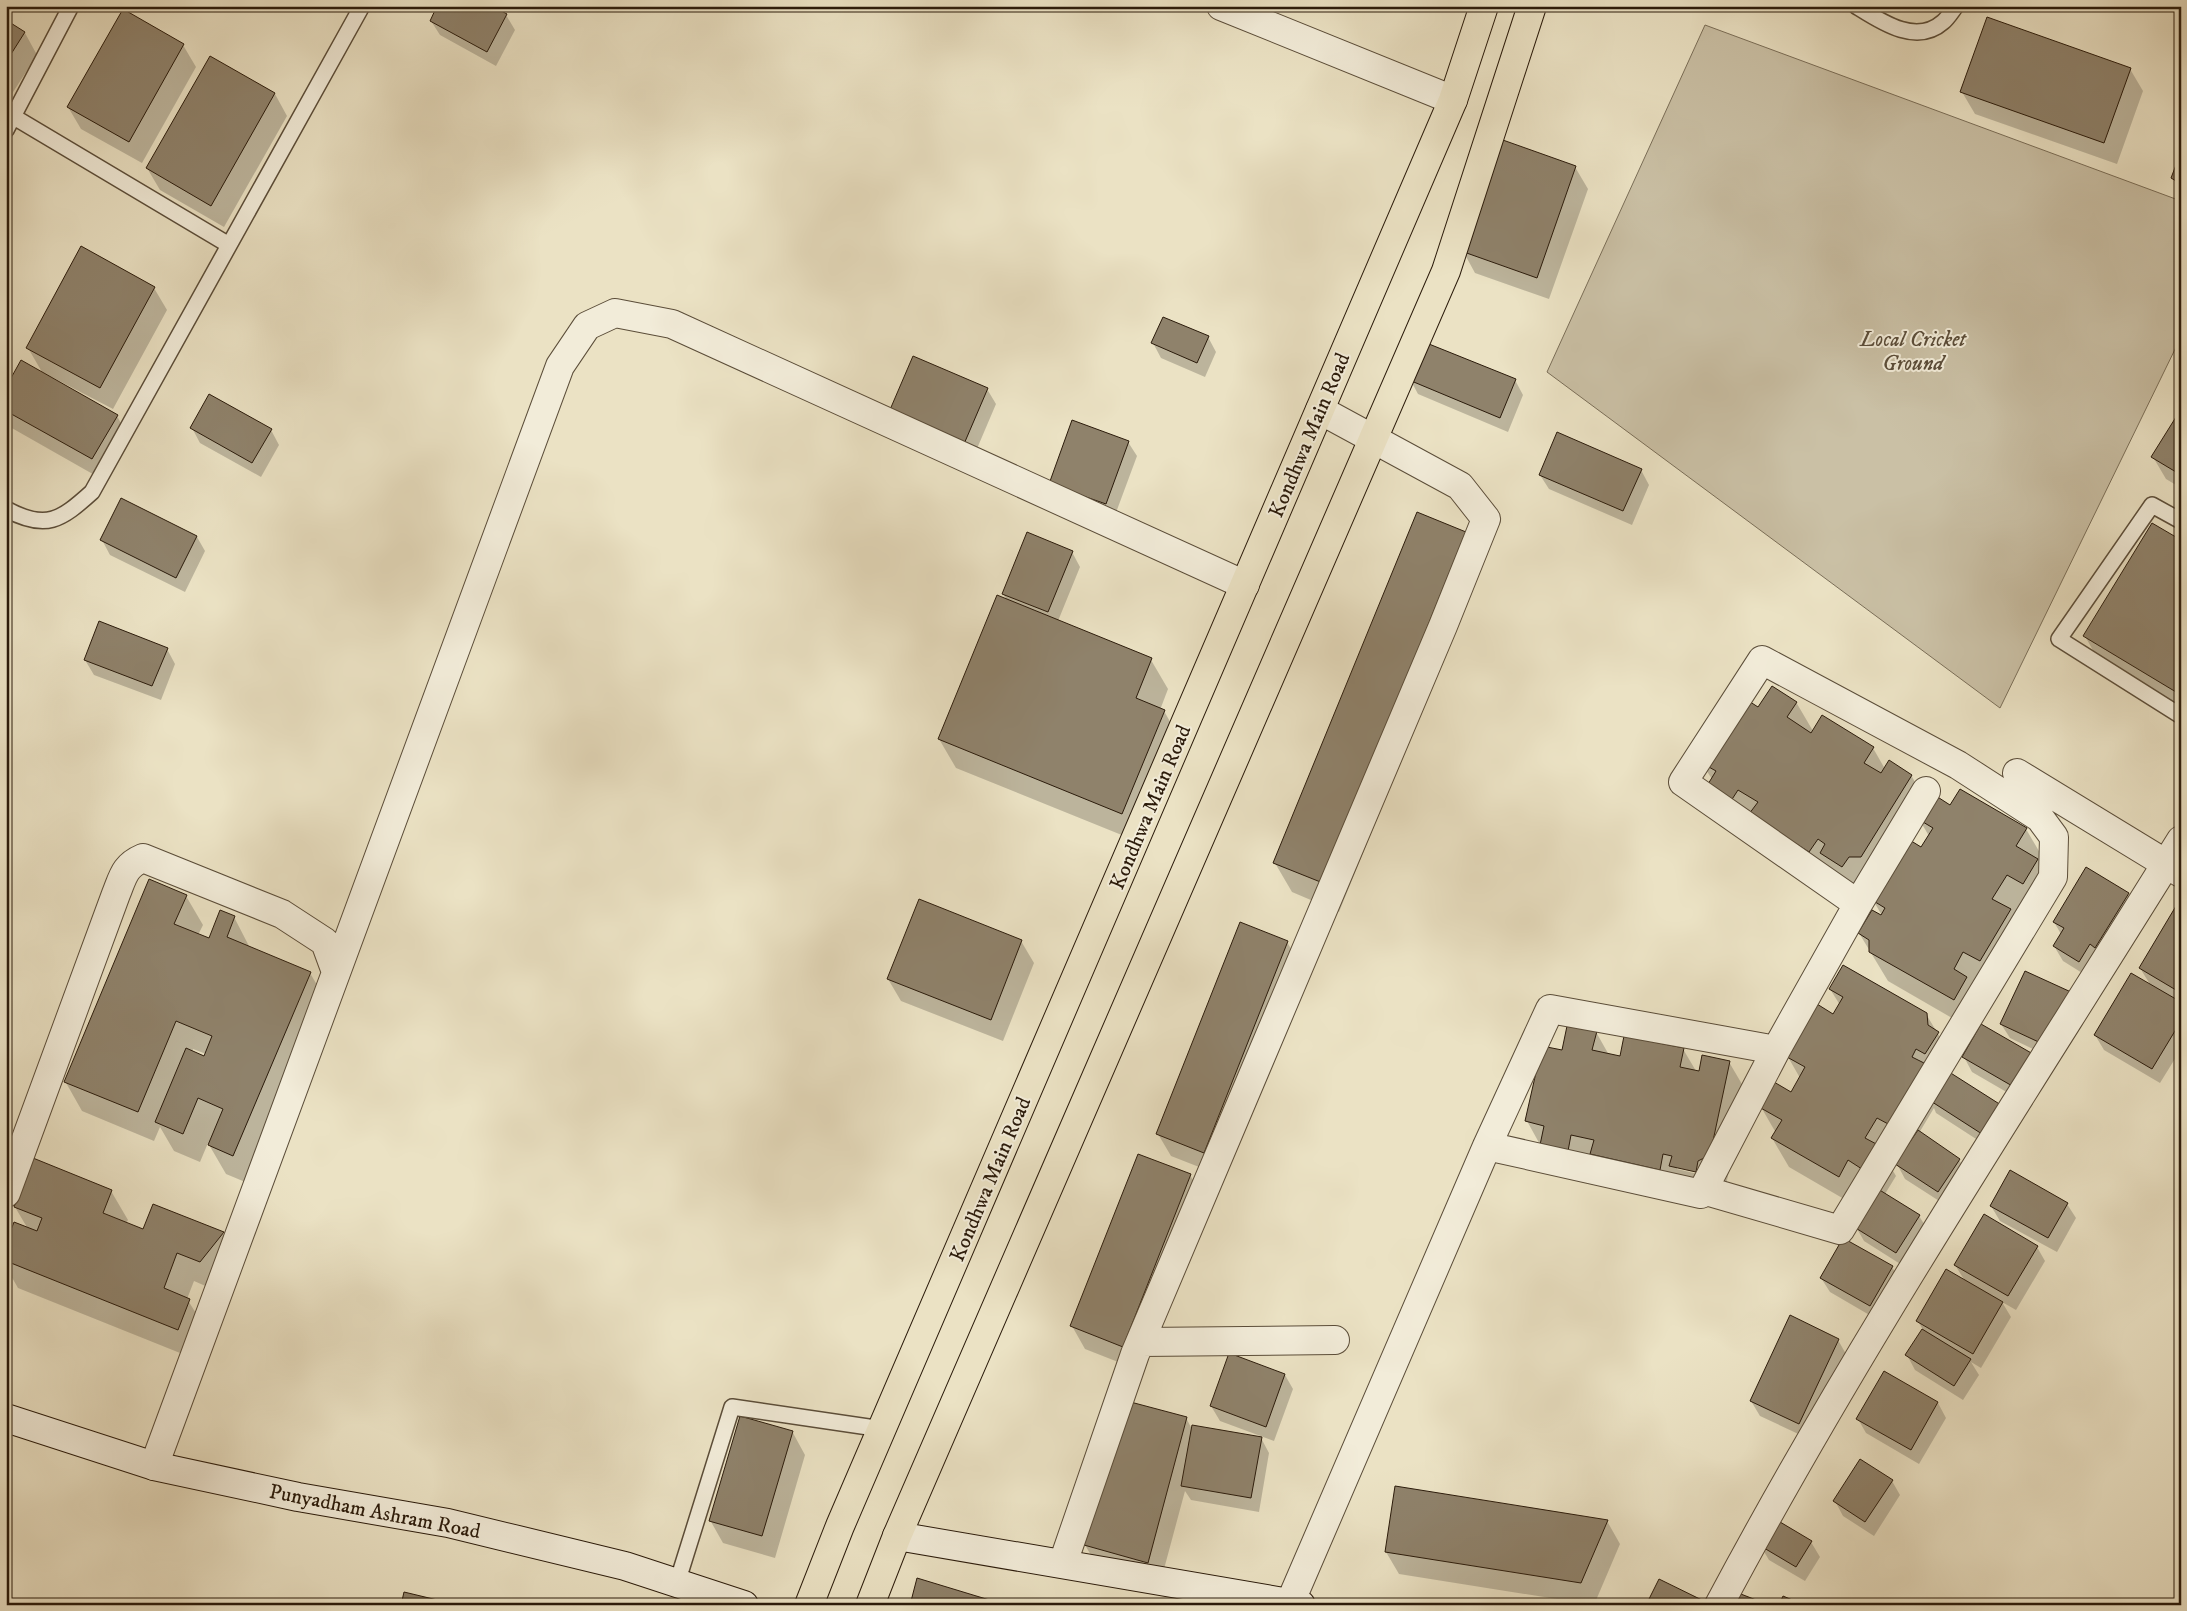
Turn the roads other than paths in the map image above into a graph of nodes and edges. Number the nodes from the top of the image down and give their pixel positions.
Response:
1 (71, 6) edge
2 (362, 6) edge
3 (1220, 6) edge
4 (1484, 6) edge
5 (1532, 6) edge
6 (1856, 6) edge
7 (1956, 6) edge
8 (1452, 100) junction
9 (14, 117) junction
10 (6, 130) edge
11 (229, 245) junction
12 (1320, 410) junction
13 (1374, 438) junction
14 (6, 509) edge
15 (2181, 521) edge
16 (1245, 585) junction
17 (2181, 716) edge
18 (2017, 773) dead end
19 (1926, 791) dead end
20 (2181, 840) edge
21 (2173, 869) edge
22 (1858, 904) junction
23 (336, 972) junction
24 (1776, 1050) junction
25 (1487, 1146) junction
26 (1703, 1190) junction
27 (6, 1193) edge
28 (1335, 1340) dead end
29 (1141, 1342) junction
30 (6, 1418) edge
31 (882, 1429) junction
32 (154, 1466) junction
33 (897, 1536) junction
34 (1064, 1563) junction
35 (677, 1582) junction
36 (1296, 1604) edge
37 (744, 1605) edge
38 (809, 1605) edge
39 (870, 1605) edge
40 (1719, 1605) edge

1 - 9 lane
2 - 11 lane
3 - 8 street
4 - 8 main road, Kondhwa Main Road
5 - 13 main road
6 - 7 lane
8 - 12 main road, Kondhwa Main Road
9 - 10 lane
9 - 11 lane
11 - 14 lane
12 - 13 street
12 - 16 main road, Kondhwa Main Road
13 - 29 street
13 - 33 main road
15 - 17 lane
16 - 23 street
16 - 31 main road, Kondhwa Main Road
18 - 21 street
19 - 22 street
20 - 21 street
21 - 40 street
22 - 24 street
22 - 26 street
23 - 27 street
23 - 32 street
24 - 25 street
24 - 26 street
25 - 26 street
25 - 36 street
28 - 29 street
29 - 34 street
30 - 32 street, Punyadham Ashram Road
31 - 35 lane
31 - 38 main road, Kondhwa Main Road
32 - 35 street, Punyadham Ashram Road
33 - 34 street
33 - 39 main road
34 - 36 street
35 - 37 street, Punyadham Ashram Road

